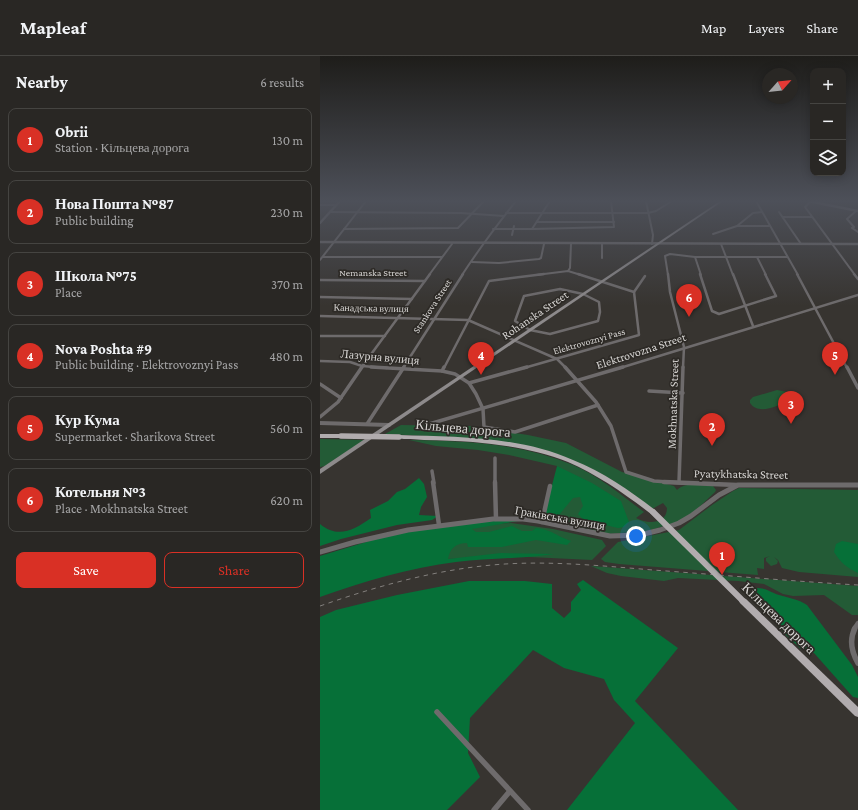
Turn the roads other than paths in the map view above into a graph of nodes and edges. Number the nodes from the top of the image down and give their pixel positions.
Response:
1 (338, 236) edge
2 (488, 236) edge
3 (653, 236) edge
4 (670, 236) edge
5 (775, 236) edge
6 (796, 236) edge
7 (827, 236) edge
8 (320, 242) edge
9 (333, 243) junction
10 (452, 244) junction
11 (482, 244) junction
12 (544, 244) junction
13 (571, 244) junction
14 (602, 244) junction
15 (652, 244) junction
16 (658, 244) junction
17 (721, 244) junction
18 (780, 244) junction
19 (801, 244) junction
20 (833, 244) junction
21 (858, 244) edge
22 (323, 257) junction
23 (442, 257) junction
24 (695, 257) junction
25 (726, 257) junction
26 (757, 257) junction
27 (788, 257) junction
28 (602, 258) dead end
29 (320, 260) edge
30 (472, 262) junction
31 (568, 271) junction
32 (645, 276) dead end
33 (858, 279) edge
34 (320, 280) edge
35 (425, 281) junction
36 (603, 281) junction
37 (634, 292) junction
38 (583, 294) junction
39 (858, 294) edge
40 (320, 298) edge
41 (412, 299) junction
42 (746, 306) junction
43 (816, 308) junction
44 (320, 316) edge
45 (399, 316) junction
46 (434, 318) junction
47 (468, 320) junction
48 (753, 326) junction
49 (530, 330) junction
50 (320, 336) edge
51 (385, 336) junction
52 (515, 340) junction
53 (684, 347) junction
54 (557, 359) junction
55 (320, 361) edge
56 (362, 366) junction
57 (402, 369) junction
58 (442, 371) junction
59 (460, 378) junction
60 (578, 380) junction
61 (469, 383) junction
62 (320, 384) edge
63 (858, 388) edge
64 (649, 391) dead end
65 (683, 393) junction
66 (341, 398) junction
67 (598, 406) junction
68 (483, 409) junction
69 (320, 417) edge
70 (320, 423) edge
71 (367, 424) junction
72 (429, 424) dead end
73 (389, 425) junction
74 (320, 436) edge
75 (495, 458) dead end
76 (432, 471) dead end
77 (320, 472) edge
78 (679, 482) junction
79 (738, 485) junction
80 (858, 485) edge
81 (550, 486) dead end
82 (496, 519) junction
83 (542, 522) junction
84 (439, 525) junction
85 (320, 552) edge
86 (858, 623) edge
87 (858, 663) edge
88 (437, 712) dead end
89 (858, 714) edge
90 (510, 791) junction
91 (494, 810) edge
92 (528, 810) edge

1 - 9 street
2 - 11 street, Stankova Street
3 - 15 street
4 - 16 main road, Rohanska Street
5 - 18 street
6 - 19 street
7 - 20 street
8 - 9 street
9 - 10 street
9 - 22 street
10 - 11 street
10 - 23 street
11 - 12 street
11 - 30 street, Stankova Street
12 - 13 street
12 - 30 street
13 - 14 street
13 - 31 street
14 - 15 street
14 - 28 street
15 - 16 street
16 - 17 street
16 - 36 main road, Rohanska Street
17 - 18 street
17 - 25 street
18 - 19 street
18 - 27 street
19 - 20 street
20 - 21 street
20 - 33 street
22 - 23 street
22 - 29 street
23 - 35 street
24 - 25 street
24 - 42 street
24 - 53 street, Mokhnatska Street
25 - 26 street
25 - 42 street
26 - 27 street
26 - 42 street
27 - 43 street
30 - 46 street, Stankova Street
31 - 36 street
31 - 47 street
32 - 37 street
34 - 35 street, Nemanska Street
35 - 41 street
36 - 37 street
36 - 38 main road, Rohanska Street
37 - 54 street, Elektrovoznyi Pass
38 - 49 main road, Rohanska Street
38 - 49 street
38 - 49 street
39 - 43 street, Elektrovozna Street
40 - 41 street
41 - 45 street
42 - 48 street
43 - 48 street, Elektrovozna Street
43 - 63 street
44 - 45 street, Канадська вулиця
45 - 46 street, Канадська вулиця
45 - 51 street
46 - 47 street, Канадська вулиця
46 - 57 street, Stankova Street
47 - 52 street, Канадська вулиця
47 - 58 street
48 - 53 street, Elektrovozna Street
49 - 52 main road, Rohanska Street
50 - 51 street
51 - 56 street
52 - 54 street, Канадська вулиця
52 - 59 main road, Rohanska Street
53 - 60 street, Elektrovozna Street
53 - 65 street, Mokhnatska Street
54 - 60 street
54 - 61 street, Elektrovoznyi Pass
55 - 56 street, Лазурна вулиця
56 - 57 street, Лазурна вулиця
56 - 66 street
57 - 58 street, Лазурна вулиця
57 - 71 street, Stankova Street
58 - 59 street, Лазурна вулиця
59 - 61 street, Лазурна вулиця
59 - 73 main road, Rohanska Street
60 - 67 street
60 - 68 street, Elektrovozna Street
61 - 68 street
62 - 66 street
64 - 65 street
65 - 78 street, Mokhnatska Street
66 - 69 street
67 - 68 street
67 - 78 street, Pyatykhatska Street
68 - 72 street, Elektrovozna Street
70 - 71 street
71 - 73 street
73 - 77 main road, Rohanska Street
74 - 89 highway, Кільцева дорога, bridge
75 - 82 street
76 - 84 street
78 - 79 street, Pyatykhatska Street
79 - 80 street, Pyatykhatska Street
79 - 83 street, Граківська вулиця
81 - 83 street
82 - 83 street, Граківська вулиця
82 - 84 street, Граківська вулиця
84 - 85 street, Граківська вулиця
86 - 87 street
88 - 90 street
90 - 91 street
90 - 92 street

